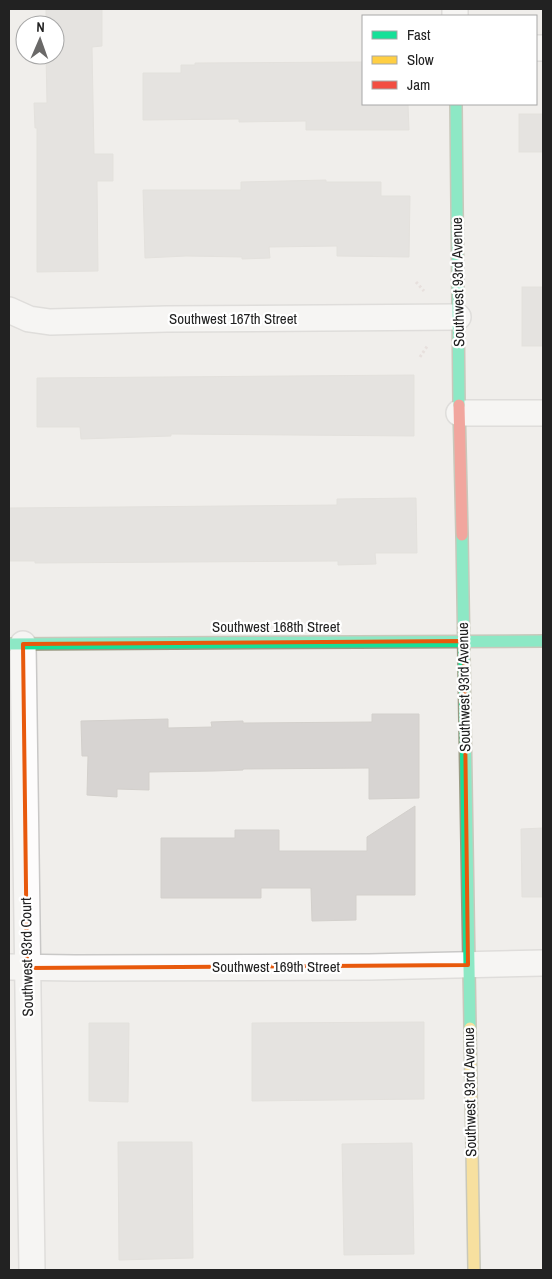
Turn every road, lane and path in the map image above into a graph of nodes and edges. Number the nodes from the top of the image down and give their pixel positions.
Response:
1 (456, 105) edge
2 (416, 282) dead end
3 (426, 293) dead end
4 (9, 311) edge
5 (458, 317) junction
6 (428, 344) dead end
7 (420, 357) dead end
8 (459, 413) junction
9 (543, 413) edge
10 (464, 641) junction
11 (543, 641) edge
12 (16, 644) edge
13 (543, 962) edge
14 (468, 965) junction
15 (18, 968) edge
16 (32, 1270) edge
17 (474, 1270) edge

1 - 5 street, Southwest 93rd Avenue
2 - 3 path
4 - 5 street, Southwest 167th Street
5 - 8 street, Southwest 93rd Avenue
6 - 7 path
8 - 9 street
8 - 10 street, Southwest 93rd Avenue
10 - 11 street, Southwest 168th Street
10 - 12 street, Southwest 168th Street
10 - 14 street, Southwest 93rd Avenue
12 - 15 street, Southwest 93rd Court
13 - 14 street, Southwest 169th Street
14 - 15 street, Southwest 169th Street
14 - 17 street, Southwest 93rd Avenue
15 - 16 street, Southwest 93rd Court

